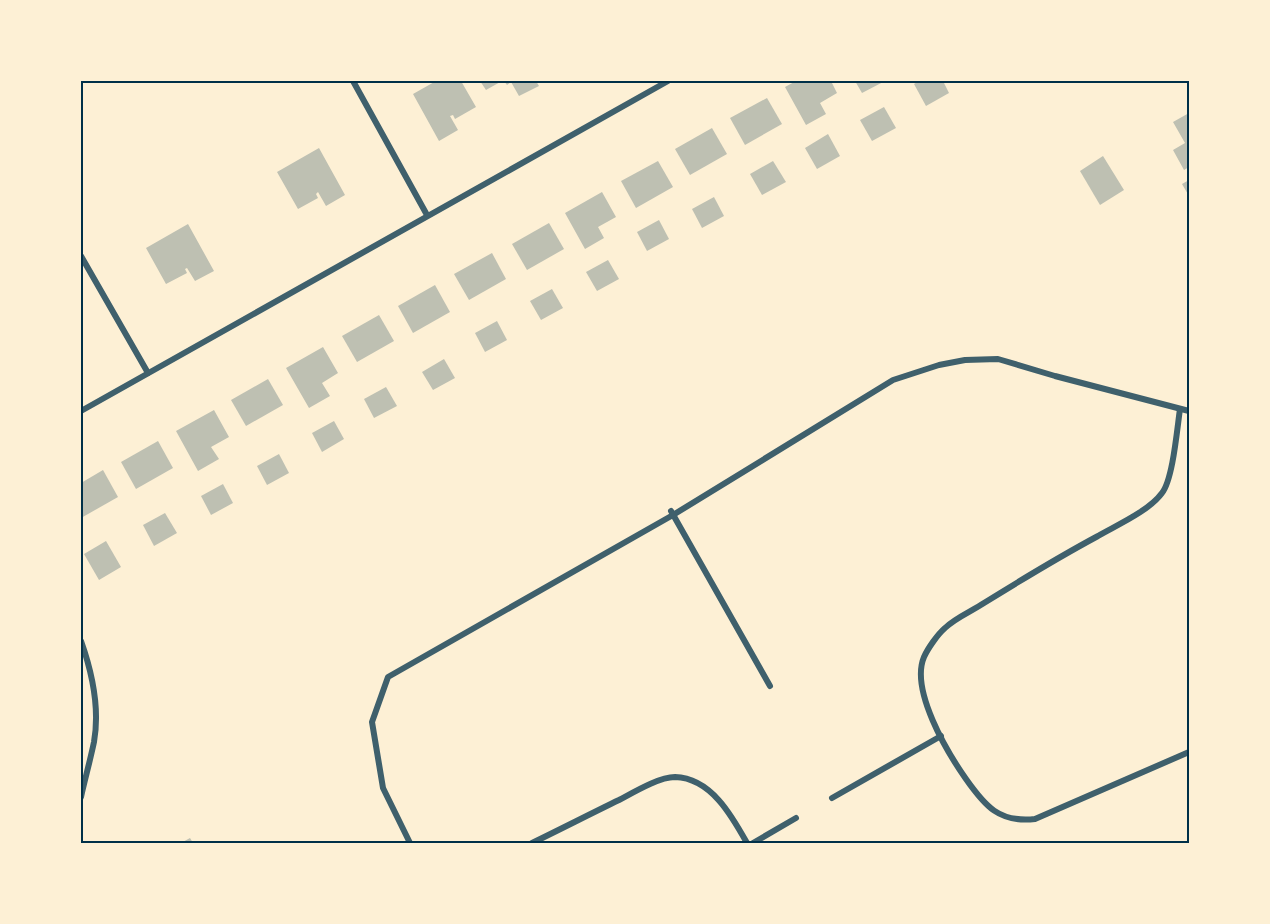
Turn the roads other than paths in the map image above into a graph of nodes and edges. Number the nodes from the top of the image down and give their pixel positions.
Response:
1 (353, 81) edge
2 (668, 81) edge
3 (426, 215) junction
4 (81, 256) edge
5 (148, 373) junction
6 (1180, 409) junction
7 (81, 411) edge
8 (1189, 411) edge
9 (672, 512) junction
10 (81, 641) edge
11 (770, 686) dead end
12 (941, 736) junction
13 (1189, 752) edge
14 (81, 797) edge
15 (832, 798) dead end
16 (796, 818) dead end
17 (410, 843) edge
18 (532, 843) edge
19 (747, 843) edge
20 (753, 843) edge

1 - 3 street
2 - 3 street
3 - 5 street
4 - 5 street
5 - 7 street
6 - 8 street
6 - 9 street
6 - 12 street
9 - 11 street
9 - 17 street
10 - 14 street
12 - 13 street
12 - 15 street
16 - 20 street
18 - 19 street

